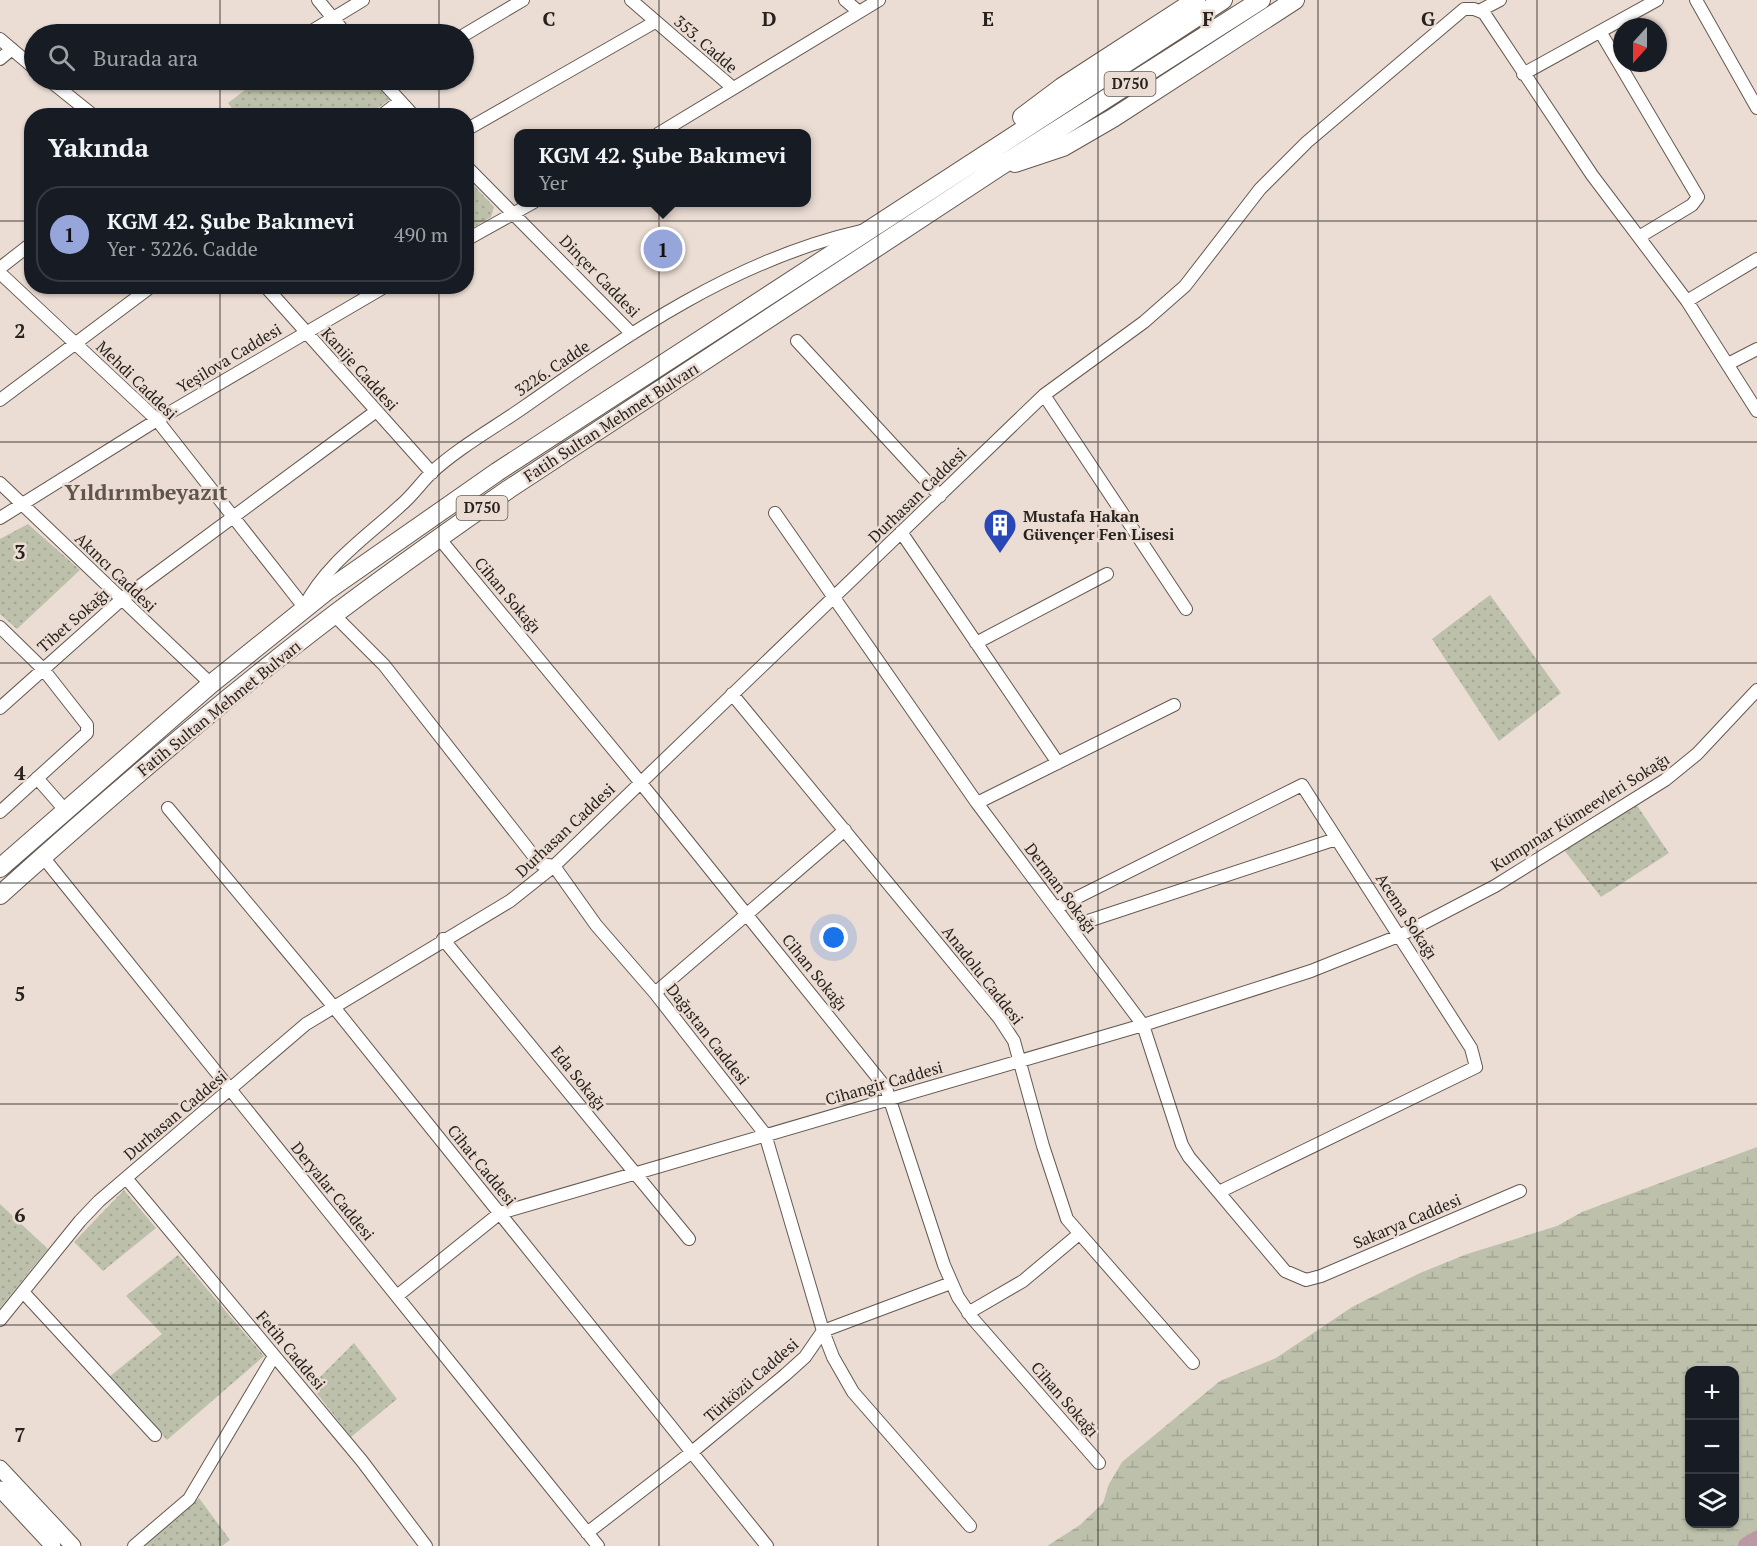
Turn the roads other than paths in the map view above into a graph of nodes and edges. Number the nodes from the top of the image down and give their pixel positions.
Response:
1 (318, 0) edge
2 (363, 0) edge
3 (523, 0) edge
4 (632, 0) edge
5 (845, 0) edge
6 (879, 0) edge
7 (1196, 0) edge
8 (1223, 0) edge
9 (1261, 0) edge
10 (1295, 0) edge
11 (1500, 0) edge
12 (1657, 0) edge
13 (1696, 0) edge
14 (1481, 10) junction
15 (859, 12) junction
16 (333, 17) junction
17 (655, 22) junction
18 (322, 24) edge
19 (338, 24) edge
20 (474, 29) edge
21 (1600, 33) junction
22 (0, 39) edge
23 (12, 49) junction
24 (0, 59) edge
25 (24, 59) edge
26 (1523, 74) junction
27 (733, 88) junction
28 (62, 90) edge
29 (391, 90) edge
30 (400, 102) junction
31 (84, 108) edge
32 (392, 108) edge
33 (406, 108) edge
34 (1757, 108) edge
35 (474, 125) edge
36 (666, 129) edge
37 (989, 150) junction
38 (999, 167) junction
39 (474, 174) edge
40 (524, 207) edge
41 (514, 212) junction
42 (868, 230) junction
43 (474, 235) edge
44 (1639, 237) junction
45 (24, 249) edge
46 (1757, 259) edge
47 (0, 268) edge
48 (0, 273) edge
49 (142, 294) edge
50 (272, 294) edge
51 (372, 294) edge
52 (1687, 301) junction
53 (305, 333) junction
54 (632, 334) junction
55 (797, 341) dead end
56 (76, 344) junction
57 (1757, 350) edge
58 (1728, 364) junction
59 (1044, 395) junction
60 (0, 400) edge
61 (1757, 411) edge
62 (375, 412) junction
63 (157, 420) junction
64 (432, 473) junction
65 (0, 483) edge
66 (940, 496) junction
67 (20, 503) junction
68 (775, 513) dead end
69 (233, 514) junction
70 (0, 518) edge
71 (901, 532) junction
72 (439, 538) junction
73 (1107, 574) dead end
74 (835, 597) junction
75 (121, 600) junction
76 (304, 607) junction
77 (1186, 609) dead end
78 (334, 615) junction
79 (0, 627) edge
80 (976, 643) junction
81 (43, 669) junction
82 (211, 684) junction
83 (1757, 690) edge
84 (732, 694) junction
85 (1174, 705) dead end
86 (0, 708) edge
87 (1058, 763) junction
88 (37, 778) junction
89 (640, 782) junction
90 (977, 803) junction
91 (168, 808) dead end
92 (64, 810) junction
93 (0, 812) edge
94 (845, 830) junction
95 (1336, 839) junction
96 (43, 857) junction
97 (554, 866) junction
98 (0, 868) edge
99 (0, 895) edge
100 (1056, 908) junction
101 (746, 915) junction
102 (1070, 927) junction
103 (1401, 935) junction
104 (443, 939) junction
105 (655, 993) junction
106 (333, 1006) junction
107 (1143, 1025) junction
108 (1020, 1061) junction
109 (231, 1090) junction
110 (891, 1098) junction
111 (765, 1134) junction
112 (635, 1173) junction
113 (126, 1178) junction
114 (1520, 1191) dead end
115 (1219, 1192) junction
116 (500, 1213) junction
117 (1079, 1234) junction
118 (689, 1239) dead end
119 (1306, 1280) joint
120 (951, 1282) junction
121 (23, 1292) junction
122 (397, 1296) junction
123 (968, 1312) junction
124 (0, 1320) edge
125 (824, 1331) junction
126 (274, 1356) junction
127 (1193, 1363) dead end
128 (154, 1435) dead end
129 (692, 1452) junction
130 (1099, 1463) dead end
131 (0, 1468) edge
132 (0, 1490) edge
133 (970, 1526) dead end
134 (587, 1533) junction
135 (53, 1546) edge
136 (73, 1546) edge
137 (134, 1546) edge
138 (426, 1546) edge
139 (598, 1546) edge
140 (767, 1546) edge

1 - 16 street
2 - 16 street
3 - 20 street
4 - 17 street, 353. Cadde
5 - 15 street
6 - 15 street
7 - 37 highway
8 - 37 highway, Fatih Sultan Mehmet Bulvarı / D750
9 - 38 highway, Fatih Sultan Mehmet Bulvarı / D750
10 - 38 highway
11 - 14 street
12 - 21 street
13 - 34 street
14 - 26 street
14 - 59 street
15 - 27 street
16 - 18 street
16 - 19 street
17 - 27 street, 353. Cadde
17 - 35 street
21 - 26 street
21 - 44 street
22 - 23 street
23 - 24 street
23 - 25 street
26 - 44 street
27 - 36 street
28 - 31 street
29 - 30 street
30 - 32 street
30 - 33 street
37 - 42 highway, Fatih Sultan Mehmet Bulvarı / D750
38 - 72 highway, Fatih Sultan Mehmet Bulvarı / D750
39 - 41 street, Dinçer Caddesi
40 - 41 street
41 - 43 street
41 - 54 street, Dinçer Caddesi
42 - 54 street, 3226. Cadde
42 - 76 highway, Fatih Sultan Mehmet Bulvarı / D750
44 - 52 street
45 - 47 street
46 - 52 street
48 - 56 street, Mehdi Caddesi
49 - 56 street
50 - 53 street, Kanije Caddesi
51 - 53 street, Yeşilova Caddesi
52 - 58 street
53 - 62 street, Kanije Caddesi
53 - 63 street, Yeşilova Caddesi
54 - 64 street, 3226. Cadde
55 - 66 street
56 - 60 street
56 - 63 street, Mehdi Caddesi
57 - 58 street
58 - 61 street
59 - 66 street, Durhasan Caddesi
59 - 77 street
62 - 64 street, Kanije Caddesi
62 - 69 street, Tibet Sokağı
63 - 67 street, Yeşilova Caddesi
63 - 69 street, Mehdi Caddesi
64 - 76 street, 3226. Cadde
65 - 67 street, Akıncı Caddesi
66 - 71 street, Durhasan Caddesi
67 - 70 street, Yeşilova Caddesi
67 - 75 street, Akıncı Caddesi
68 - 74 street, Derman Sokağı
69 - 75 street, Tibet Sokağı
69 - 76 street, Mehdi Caddesi
71 - 74 street, Durhasan Caddesi
71 - 80 street
72 - 78 highway, Fatih Sultan Mehmet Bulvarı / D750
72 - 89 street, Cihan Sokağı
73 - 80 street
74 - 84 street, Durhasan Caddesi
74 - 90 street, Derman Sokağı
75 - 81 street, Tibet Sokağı
75 - 82 street, Akıncı Caddesi
76 - 82 highway, Fatih Sultan Mehmet Bulvarı / D750
78 - 96 highway, Fatih Sultan Mehmet Bulvarı / D750
78 - 97 street, Dağıstan Caddesi
79 - 81 street
80 - 87 street
81 - 86 street, Tibet Sokağı
81 - 88 street
82 - 92 highway, Fatih Sultan Mehmet Bulvarı / D750
83 - 103 street, Kumpınar Kümeevleri Sokağı
84 - 89 street, Durhasan Caddesi
84 - 94 street, Anadolu Caddesi
85 - 87 street
87 - 90 street
88 - 92 street
88 - 93 street
89 - 97 street, Durhasan Caddesi
89 - 101 street, Cihan Sokağı
90 - 100 street, Derman Sokağı
91 - 106 street, Cihat Caddesi
92 - 98 highway, Fatih Sultan Mehmet Bulvarı / D750
94 - 101 street
94 - 108 street, Anadolu Caddesi
95 - 100 street, Acema Sokağı
95 - 102 street
95 - 103 street, Acema Sokağı
96 - 99 highway, Fatih Sultan Mehmet Bulvarı / D750
96 - 109 street, Deryalar Caddesi
97 - 104 street, Durhasan Caddesi
97 - 105 street, Dağıstan Caddesi
100 - 102 street, Derman Sokağı
101 - 105 street
101 - 110 street, Cihan Sokağı
102 - 107 street, Derman Sokağı
103 - 107 street, Cihangir Caddesi
103 - 115 street, Acema Sokağı
104 - 106 street, Durhasan Caddesi
104 - 112 street, Eda Sokağı
105 - 111 street, Dağıstan Caddesi
106 - 109 street, Durhasan Caddesi
106 - 116 street, Cihat Caddesi
107 - 108 street, Cihangir Caddesi
107 - 115 street, Derman Sokağı
108 - 110 street, Cihangir Caddesi
108 - 117 street, Anadolu Caddesi
109 - 113 street, Durhasan Caddesi
109 - 122 street, Deryalar Caddesi
110 - 111 street, Cihangir Caddesi
110 - 120 street, Cihan Sokağı
111 - 112 street, Cihangir Caddesi
111 - 125 street, Dağıstan Caddesi
112 - 116 street, Cihangir Caddesi
112 - 118 street, Eda Sokağı
113 - 121 street, Durhasan Caddesi
113 - 126 street, Fetih Caddesi
114 - 119 street, Sakarya Caddesi
115 - 119 street, Derman Sokağı
116 - 122 street, Cihangir Caddesi
116 - 129 street, Cihat Caddesi
117 - 123 street
117 - 127 street, Anadolu Caddesi
120 - 123 street, Cihan Sokağı
120 - 125 street
121 - 124 street, Durhasan Caddesi
121 - 128 street
122 - 134 street, Deryalar Caddesi
123 - 130 street, Cihan Sokağı
125 - 129 street, Türközü Caddesi
125 - 133 street, Dağıstan Caddesi
126 - 137 street
126 - 138 street, Fetih Caddesi
129 - 134 street, Türközü Caddesi
129 - 140 street, Cihat Caddesi
131 - 136 main road
132 - 135 main road
134 - 139 street, Deryalar Caddesi

